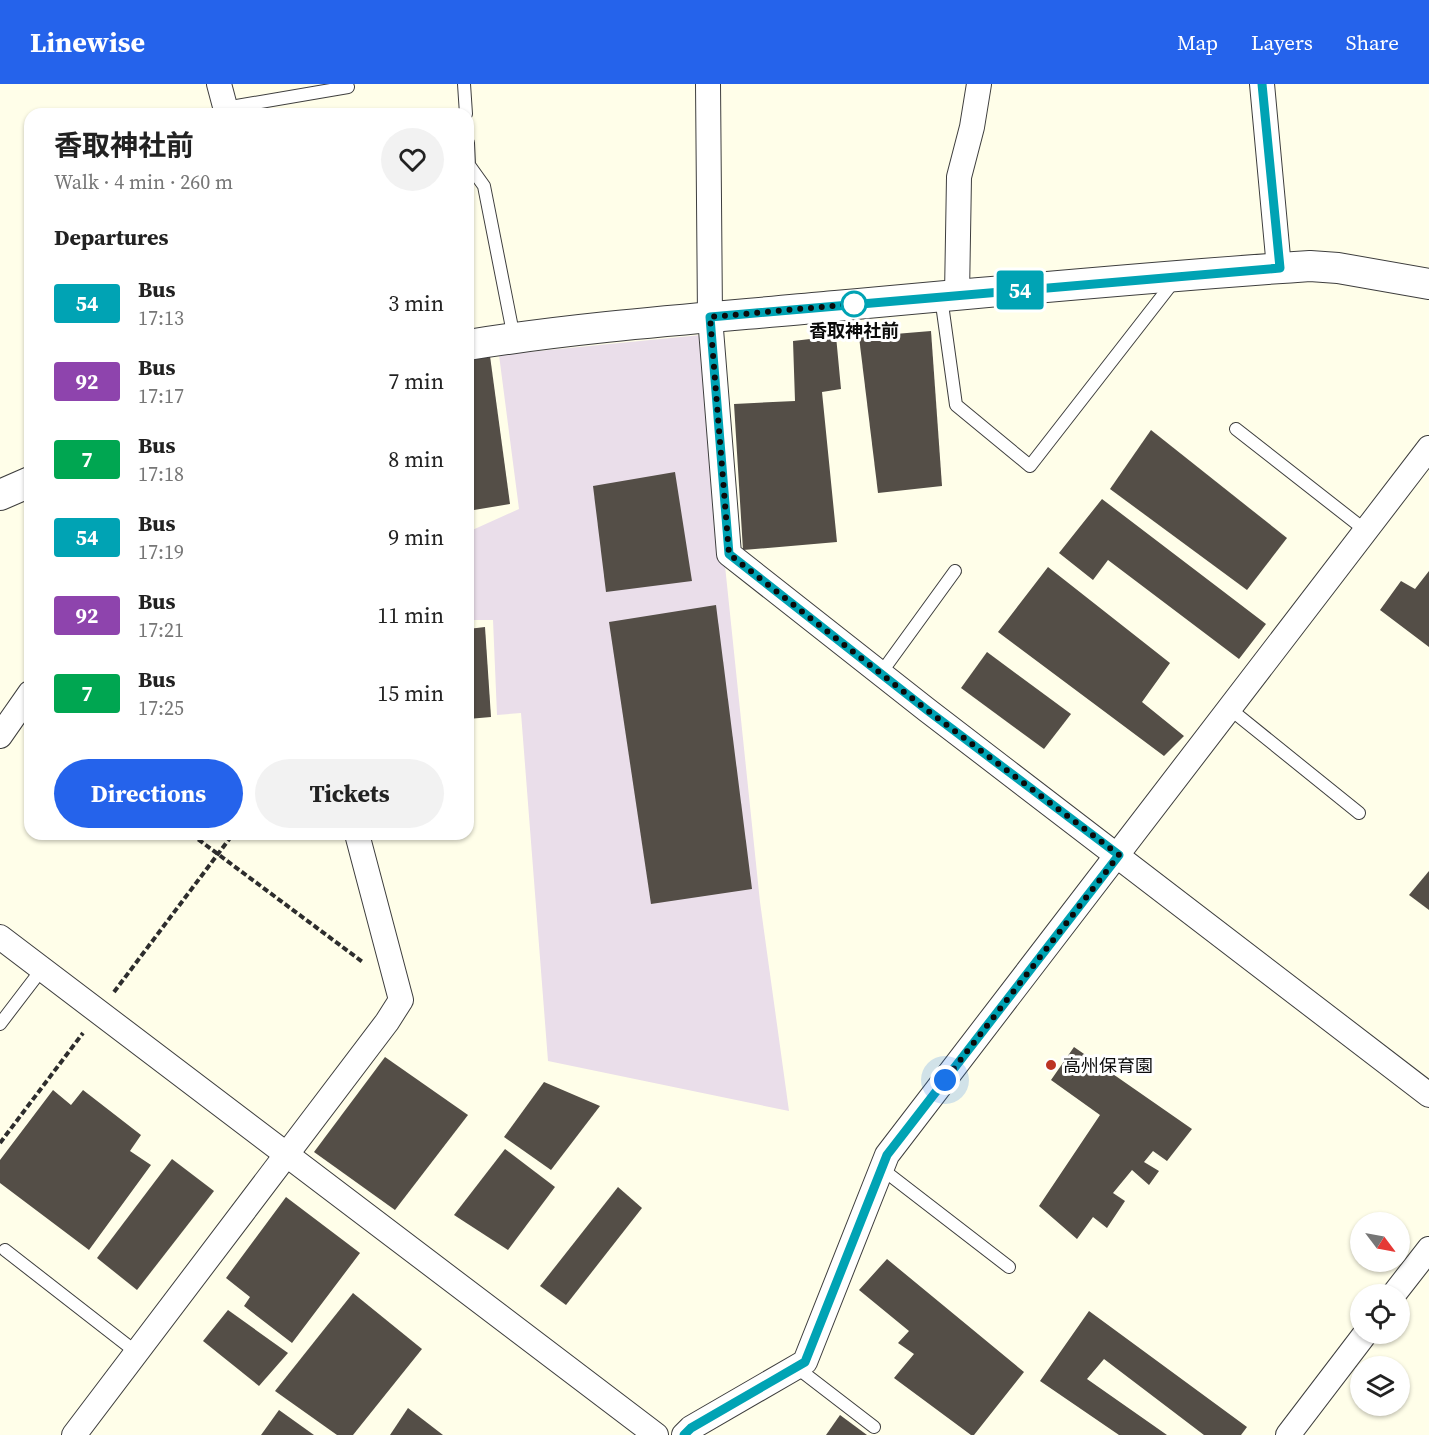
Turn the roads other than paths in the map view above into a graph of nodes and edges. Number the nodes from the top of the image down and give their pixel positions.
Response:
1 (219, 84) edge
2 (464, 84) edge
3 (708, 84) edge
4 (979, 84) edge
5 (1262, 84) edge
6 (348, 87) dead end
7 (225, 108) edge
8 (241, 108) edge
9 (466, 108) edge
10 (474, 172) edge
11 (1280, 268) junction
12 (1177, 277) junction
13 (1429, 284) edge
14 (949, 296) junction
15 (710, 317) junction
16 (514, 338) junction
17 (474, 344) edge
18 (1236, 429) dead end
19 (1429, 448) edge
20 (24, 485) edge
21 (0, 495) edge
22 (1365, 530) junction
23 (955, 571) dead end
24 (881, 673) junction
25 (24, 702) edge
26 (1230, 709) junction
27 (0, 736) edge
28 (1359, 813) dead end
29 (359, 840) edge
30 (1119, 855) junction
31 (0, 937) edge
32 (42, 969) junction
33 (0, 1024) edge
34 (1429, 1095) edge
35 (287, 1155) junction
36 (882, 1169) junction
37 (1429, 1249) edge
38 (5, 1250) dead end
39 (1009, 1267) dead end
40 (1402, 1284) edge
41 (1357, 1344) edge
42 (136, 1352) junction
43 (796, 1367) junction
44 (874, 1427) dead end
45 (74, 1435) edge
46 (656, 1435) edge
47 (684, 1435) edge
48 (1288, 1435) edge

1 - 7 street
2 - 9 lane
3 - 15 street
4 - 14 street
5 - 11 street
6 - 8 lane
10 - 16 lane
11 - 12 street
11 - 13 street
12 - 14 street
12 - 14 lane
14 - 15 street
15 - 16 street
15 - 24 street
16 - 17 street
18 - 22 lane
19 - 22 street
20 - 21 street
22 - 26 street
23 - 24 lane
24 - 30 street
25 - 27 street
26 - 28 lane
26 - 30 street
29 - 35 street
30 - 34 street
30 - 36 street
31 - 32 street
32 - 33 lane
32 - 35 street
35 - 42 street
35 - 46 street
36 - 39 lane
36 - 43 street
37 - 40 street
38 - 42 lane
41 - 48 street
42 - 45 street
43 - 44 lane
43 - 47 street

